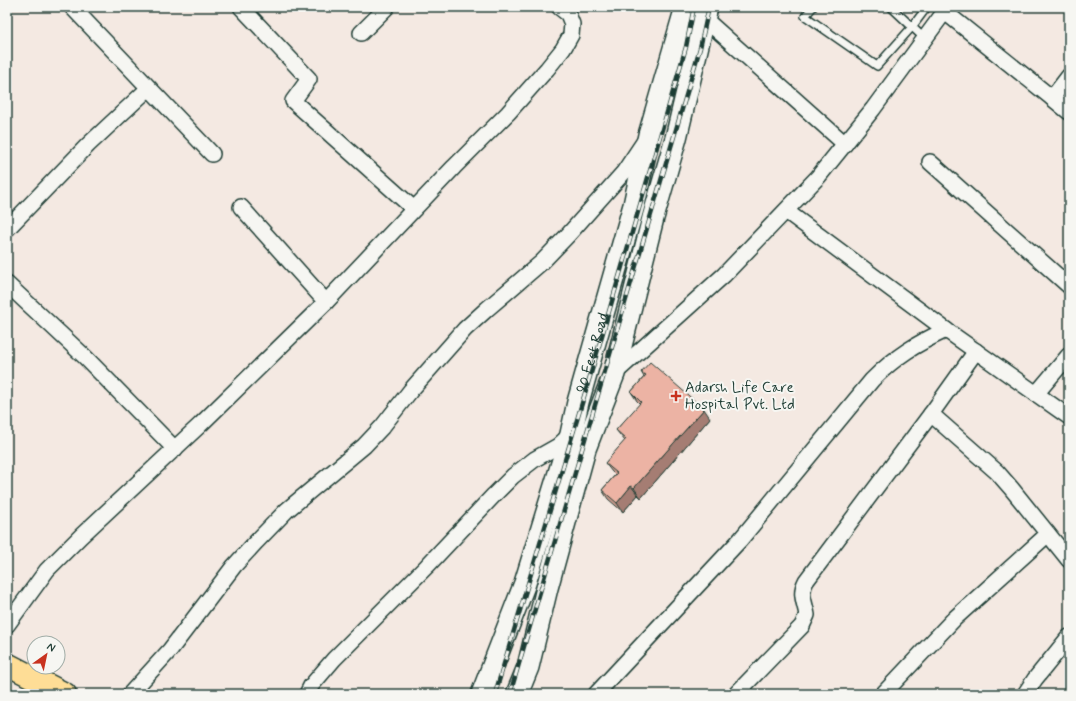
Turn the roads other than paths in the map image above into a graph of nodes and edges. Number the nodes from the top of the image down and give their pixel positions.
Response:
1 (72, 7) edge
2 (241, 7) edge
3 (387, 7) edge
4 (559, 7) edge
5 (686, 7) edge
6 (813, 7) edge
7 (891, 7) edge
8 (927, 7) edge
9 (947, 9) edge
10 (701, 11) edge
11 (912, 27) junction
12 (361, 34) dead end
13 (925, 39) junction
14 (1069, 76) edge
15 (149, 88) junction
16 (1052, 98) junction
17 (1069, 112) edge
18 (649, 135) junction
19 (845, 144) junction
20 (212, 154) dead end
21 (930, 162) dead end
22 (241, 207) dead end
23 (414, 209) junction
24 (786, 211) junction
25 (7, 228) edge
26 (7, 284) edge
27 (1069, 286) edge
28 (326, 302) junction
29 (946, 330) junction
30 (976, 351) junction
31 (1069, 355) edge
32 (614, 374) junction
33 (1036, 394) junction
34 (931, 414) junction
35 (1069, 417) edge
36 (570, 434) junction
37 (175, 449) junction
38 (1048, 534) junction
39 (1069, 560) edge
40 (7, 625) edge
41 (1069, 637) edge
42 (7, 664) edge
43 (65, 694) edge
44 (130, 694) edge
45 (306, 694) edge
46 (482, 694) edge
47 (517, 694) edge
48 (596, 694) edge
49 (736, 694) edge
50 (883, 694) edge
51 (1025, 694) edge

1 - 15 street
2 - 23 street
3 - 12 street
4 - 23 street
5 - 18 main road, 90 Feet Road
6 - 11 lane
7 - 11 lane
8 - 11 lane
9 - 13 street
9 - 16 street
10 - 19 street
10 - 32 main road, 90 Feet Road
11 - 13 lane
13 - 19 street
14 - 16 street
15 - 20 street
15 - 25 street
16 - 17 street
18 - 36 main road, 90 Feet Road
18 - 44 street
19 - 24 street
21 - 27 street
22 - 28 street
23 - 28 street
24 - 29 street
24 - 32 street
26 - 37 street
28 - 37 street
29 - 30 street
29 - 48 street
30 - 33 street
30 - 34 street
31 - 33 street
32 - 47 main road, 90 Feet Road
33 - 35 street
34 - 38 street
34 - 49 street
36 - 45 street
36 - 46 main road, 90 Feet Road
37 - 40 street
38 - 39 street
38 - 50 street
41 - 51 street
42 - 43 highway

